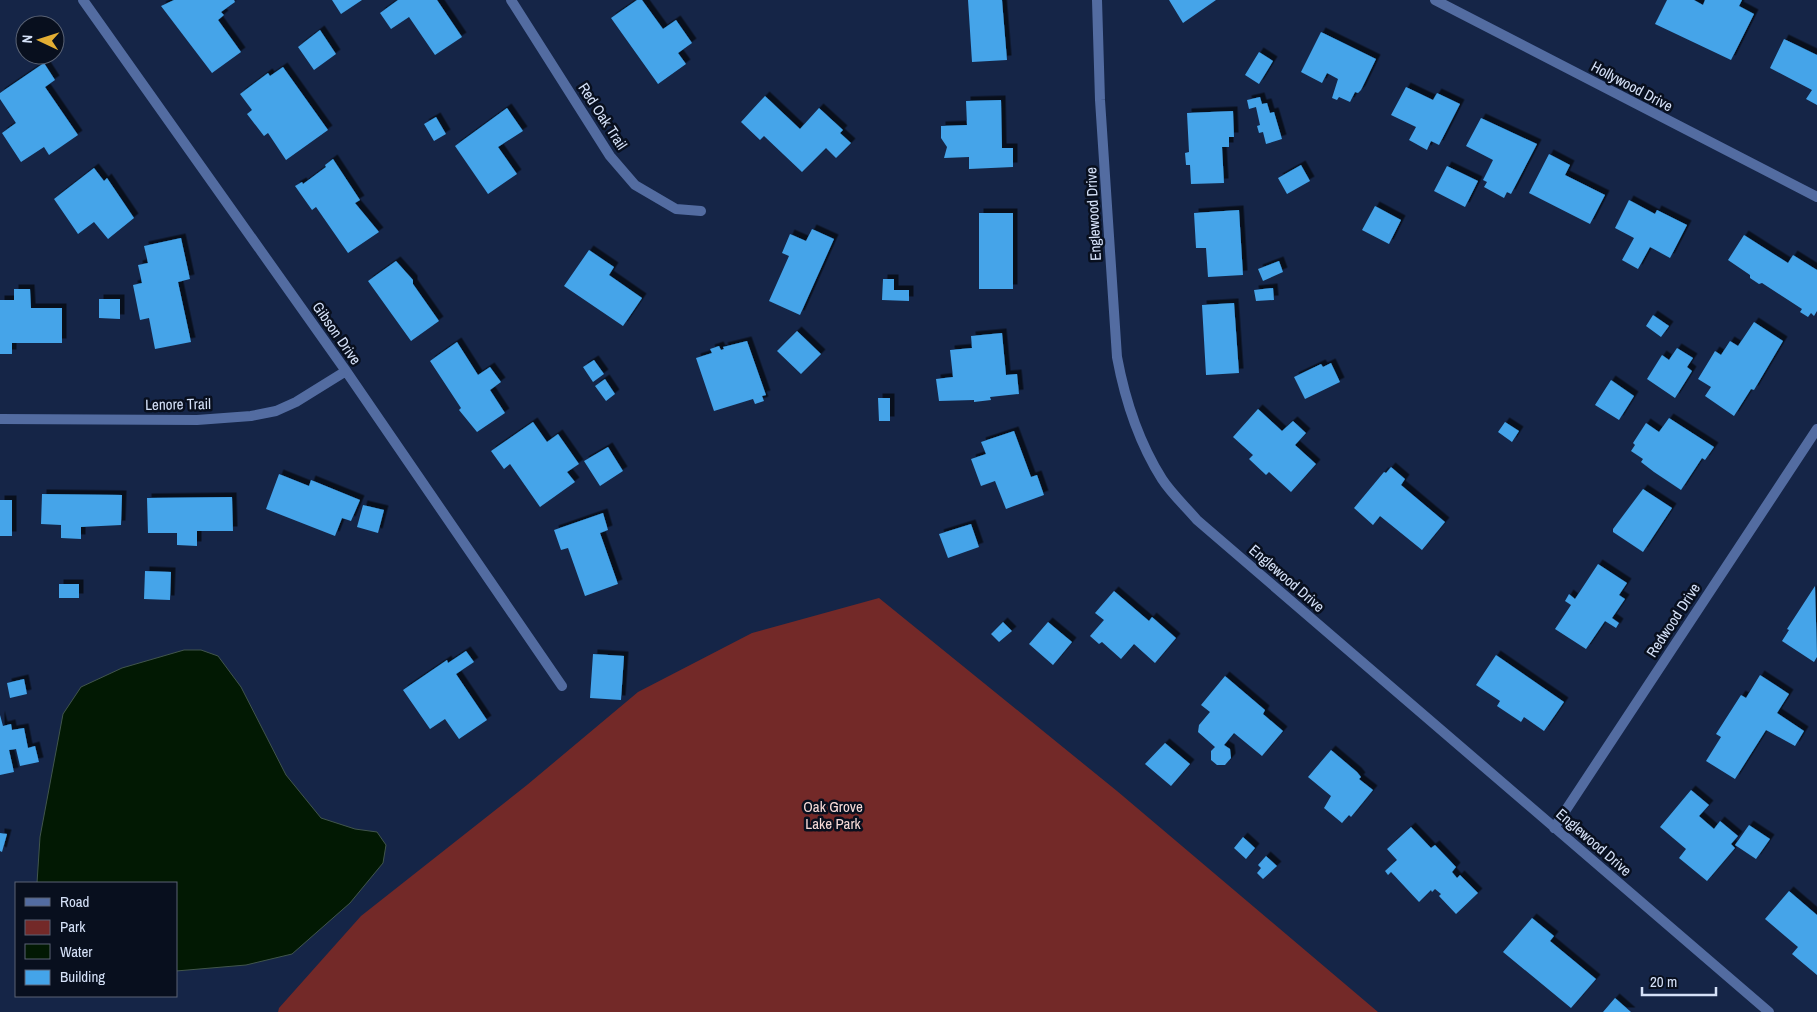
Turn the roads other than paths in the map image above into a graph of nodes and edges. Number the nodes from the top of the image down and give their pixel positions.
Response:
1 (83, 0) edge
2 (511, 0) edge
3 (1097, 0) edge
4 (1434, 0) edge
5 (1817, 197) edge
6 (701, 211) dead end
7 (346, 371) junction
8 (0, 419) edge
9 (1817, 429) edge
10 (562, 686) dead end
11 (1554, 828) junction
12 (1769, 1012) edge

1 - 7 street, Gibson Drive
2 - 6 street, Red Oak Trail
3 - 11 street, Englewood Drive
4 - 5 street, Hollywood Drive
7 - 8 street, Lenore Trail
7 - 10 street, Gibson Drive
9 - 11 street, Redwood Drive
11 - 12 street, Englewood Drive

